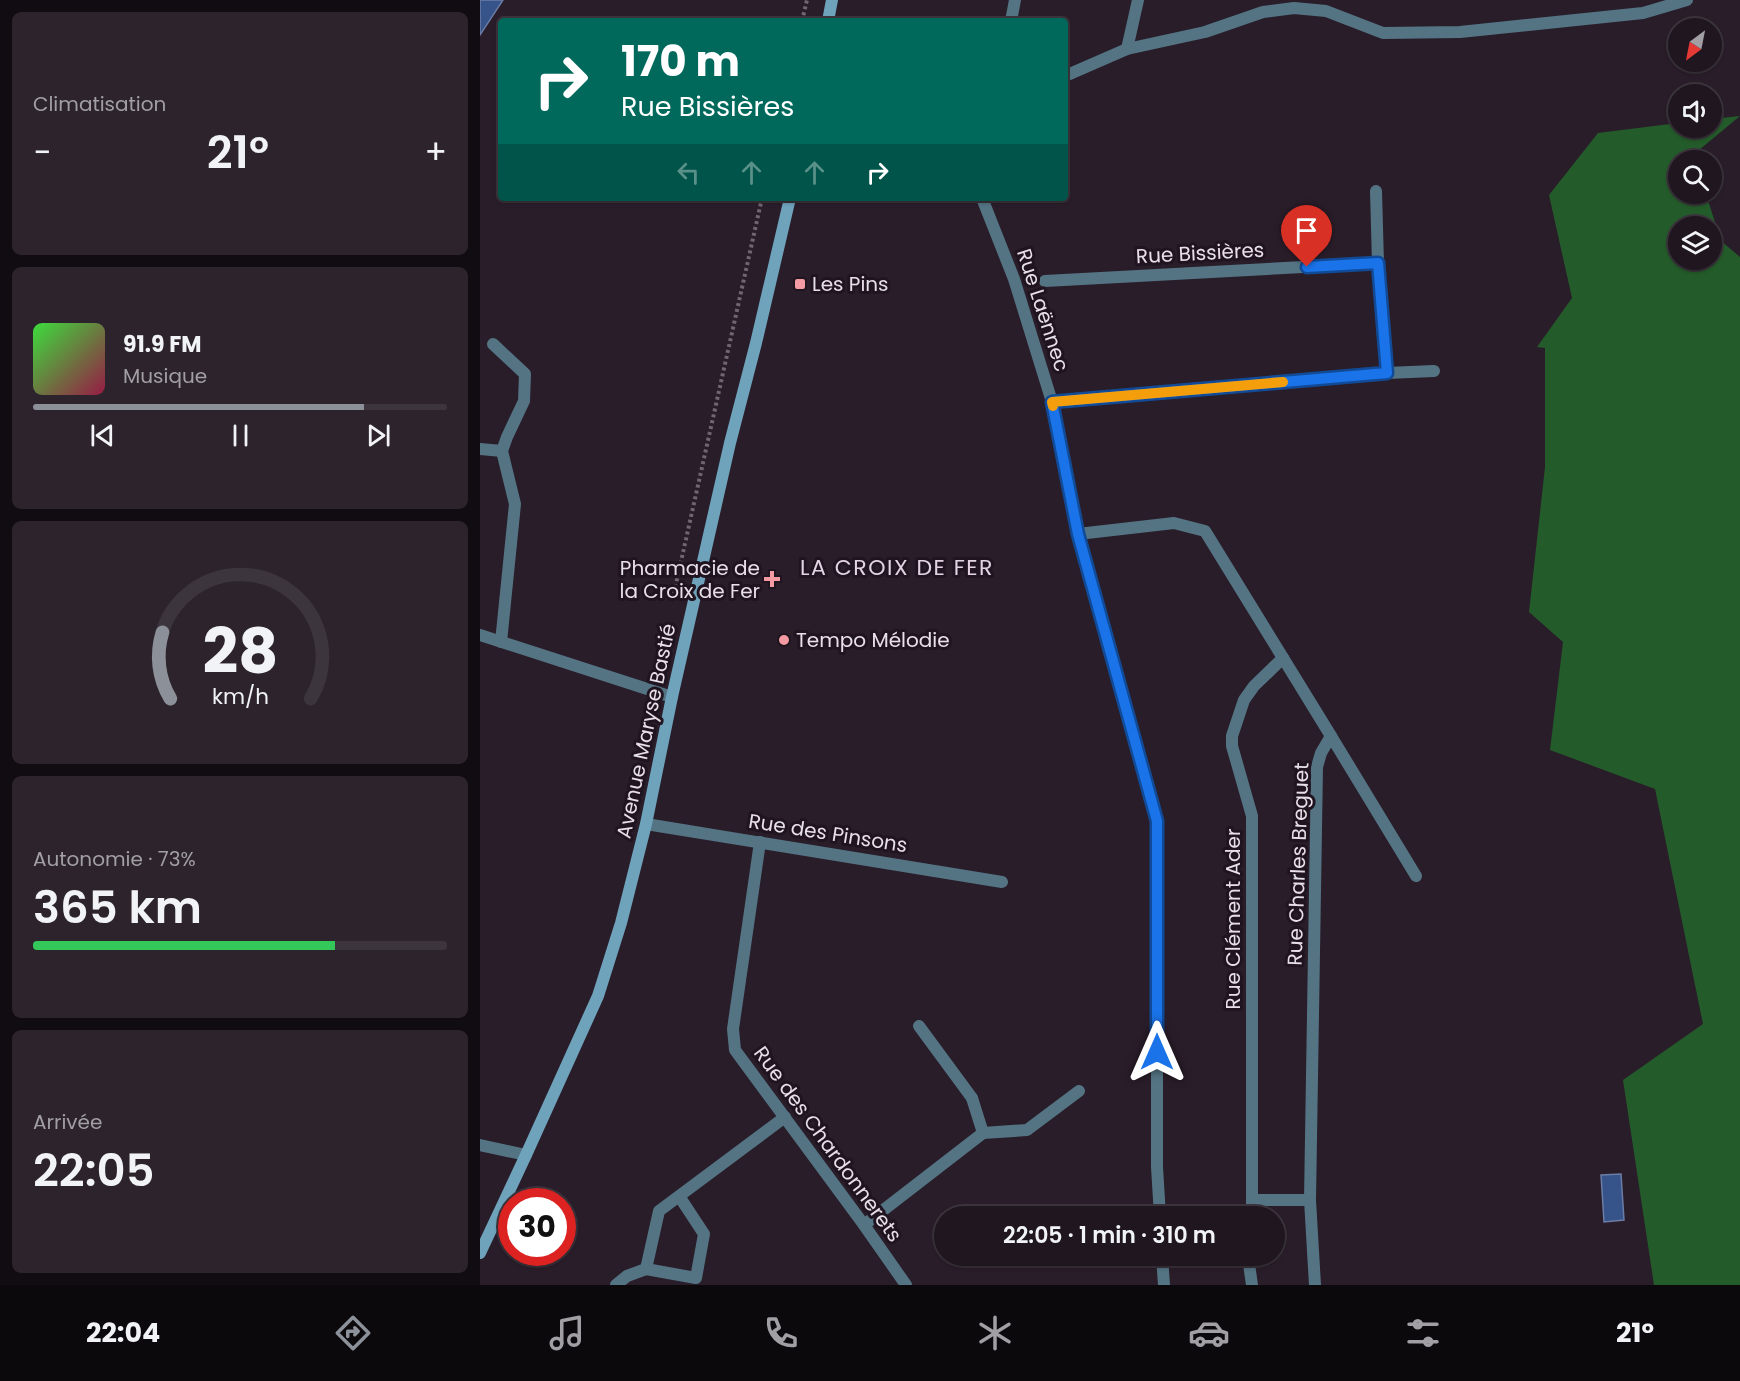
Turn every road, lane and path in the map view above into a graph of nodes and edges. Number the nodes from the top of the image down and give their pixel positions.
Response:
1 (807, 0) edge
2 (832, 0) edge
3 (1015, 0) edge
4 (1138, 0) edge
5 (1687, 0) edge
6 (803, 18) edge
7 (829, 18) edge
8 (1012, 18) edge
9 (1127, 49) junction
10 (1068, 75) edge
11 (1376, 191) dead end
12 (761, 201) edge
13 (789, 201) edge
14 (983, 201) edge
15 (1378, 263) junction
16 (1045, 281) dead end
17 (493, 344) dead end
18 (1434, 371) dead end
19 (1387, 373) junction
20 (1052, 402) junction
21 (480, 449) edge
22 (502, 451) junction
23 (1078, 534) junction
24 (672, 601) dead end
25 (480, 635) edge
26 (501, 642) junction
27 (1282, 658) junction
28 (672, 697) junction
29 (1331, 736) junction
30 (646, 824) junction
31 (760, 842) junction
32 (1416, 876) dead end
33 (1002, 882) dead end
34 (919, 1026) dead end
35 (1079, 1091) dead end
36 (785, 1117) junction
37 (983, 1133) junction
38 (480, 1145) edge
39 (526, 1155) junction
40 (679, 1196) junction
41 (1252, 1200) junction
42 (1310, 1200) junction
43 (1159, 1206) edge
44 (1252, 1206) edge
45 (864, 1225) junction
46 (480, 1253) edge
47 (1163, 1266) edge
48 (1249, 1266) edge
49 (646, 1269) junction
50 (616, 1285) edge
51 (906, 1285) edge
52 (1164, 1285) edge
53 (1252, 1285) edge
54 (1314, 1285) edge

1 - 6 path
2 - 7 street
3 - 8 street
4 - 9 street
5 - 9 street
9 - 10 street
11 - 15 street
12 - 24 path
13 - 28 street, Avenue Maryse Bastié
14 - 20 street, Rue Laënnec
15 - 16 street, Rue Bissières
15 - 19 street
17 - 22 street
18 - 19 street
19 - 20 street
20 - 23 street, Rue Laënnec
21 - 22 street
22 - 26 street
23 - 27 street
23 - 43 street, Rue Laënnec
25 - 26 street
26 - 28 street
27 - 29 street
27 - 41 street, Rue Clément Ader
28 - 30 street, Avenue Maryse Bastié
29 - 32 street
29 - 42 street, Rue Charles Breguet
30 - 31 street, Rue des Pinsons
30 - 39 street, Avenue Maryse Bastié
31 - 33 street, Rue des Pinsons
31 - 36 street, Rue des Chardonnerets
34 - 37 street
35 - 37 street
36 - 40 street
36 - 45 street, Rue des Chardonnerets
37 - 45 street
38 - 39 street
39 - 46 street, Avenue Maryse Bastié
40 - 49 street
40 - 49 street
41 - 42 street
41 - 44 street, Rue Clément Ader
42 - 54 street, Rue Charles Breguet
45 - 51 street, Rue des Chardonnerets
47 - 52 street
48 - 53 street
49 - 50 street

